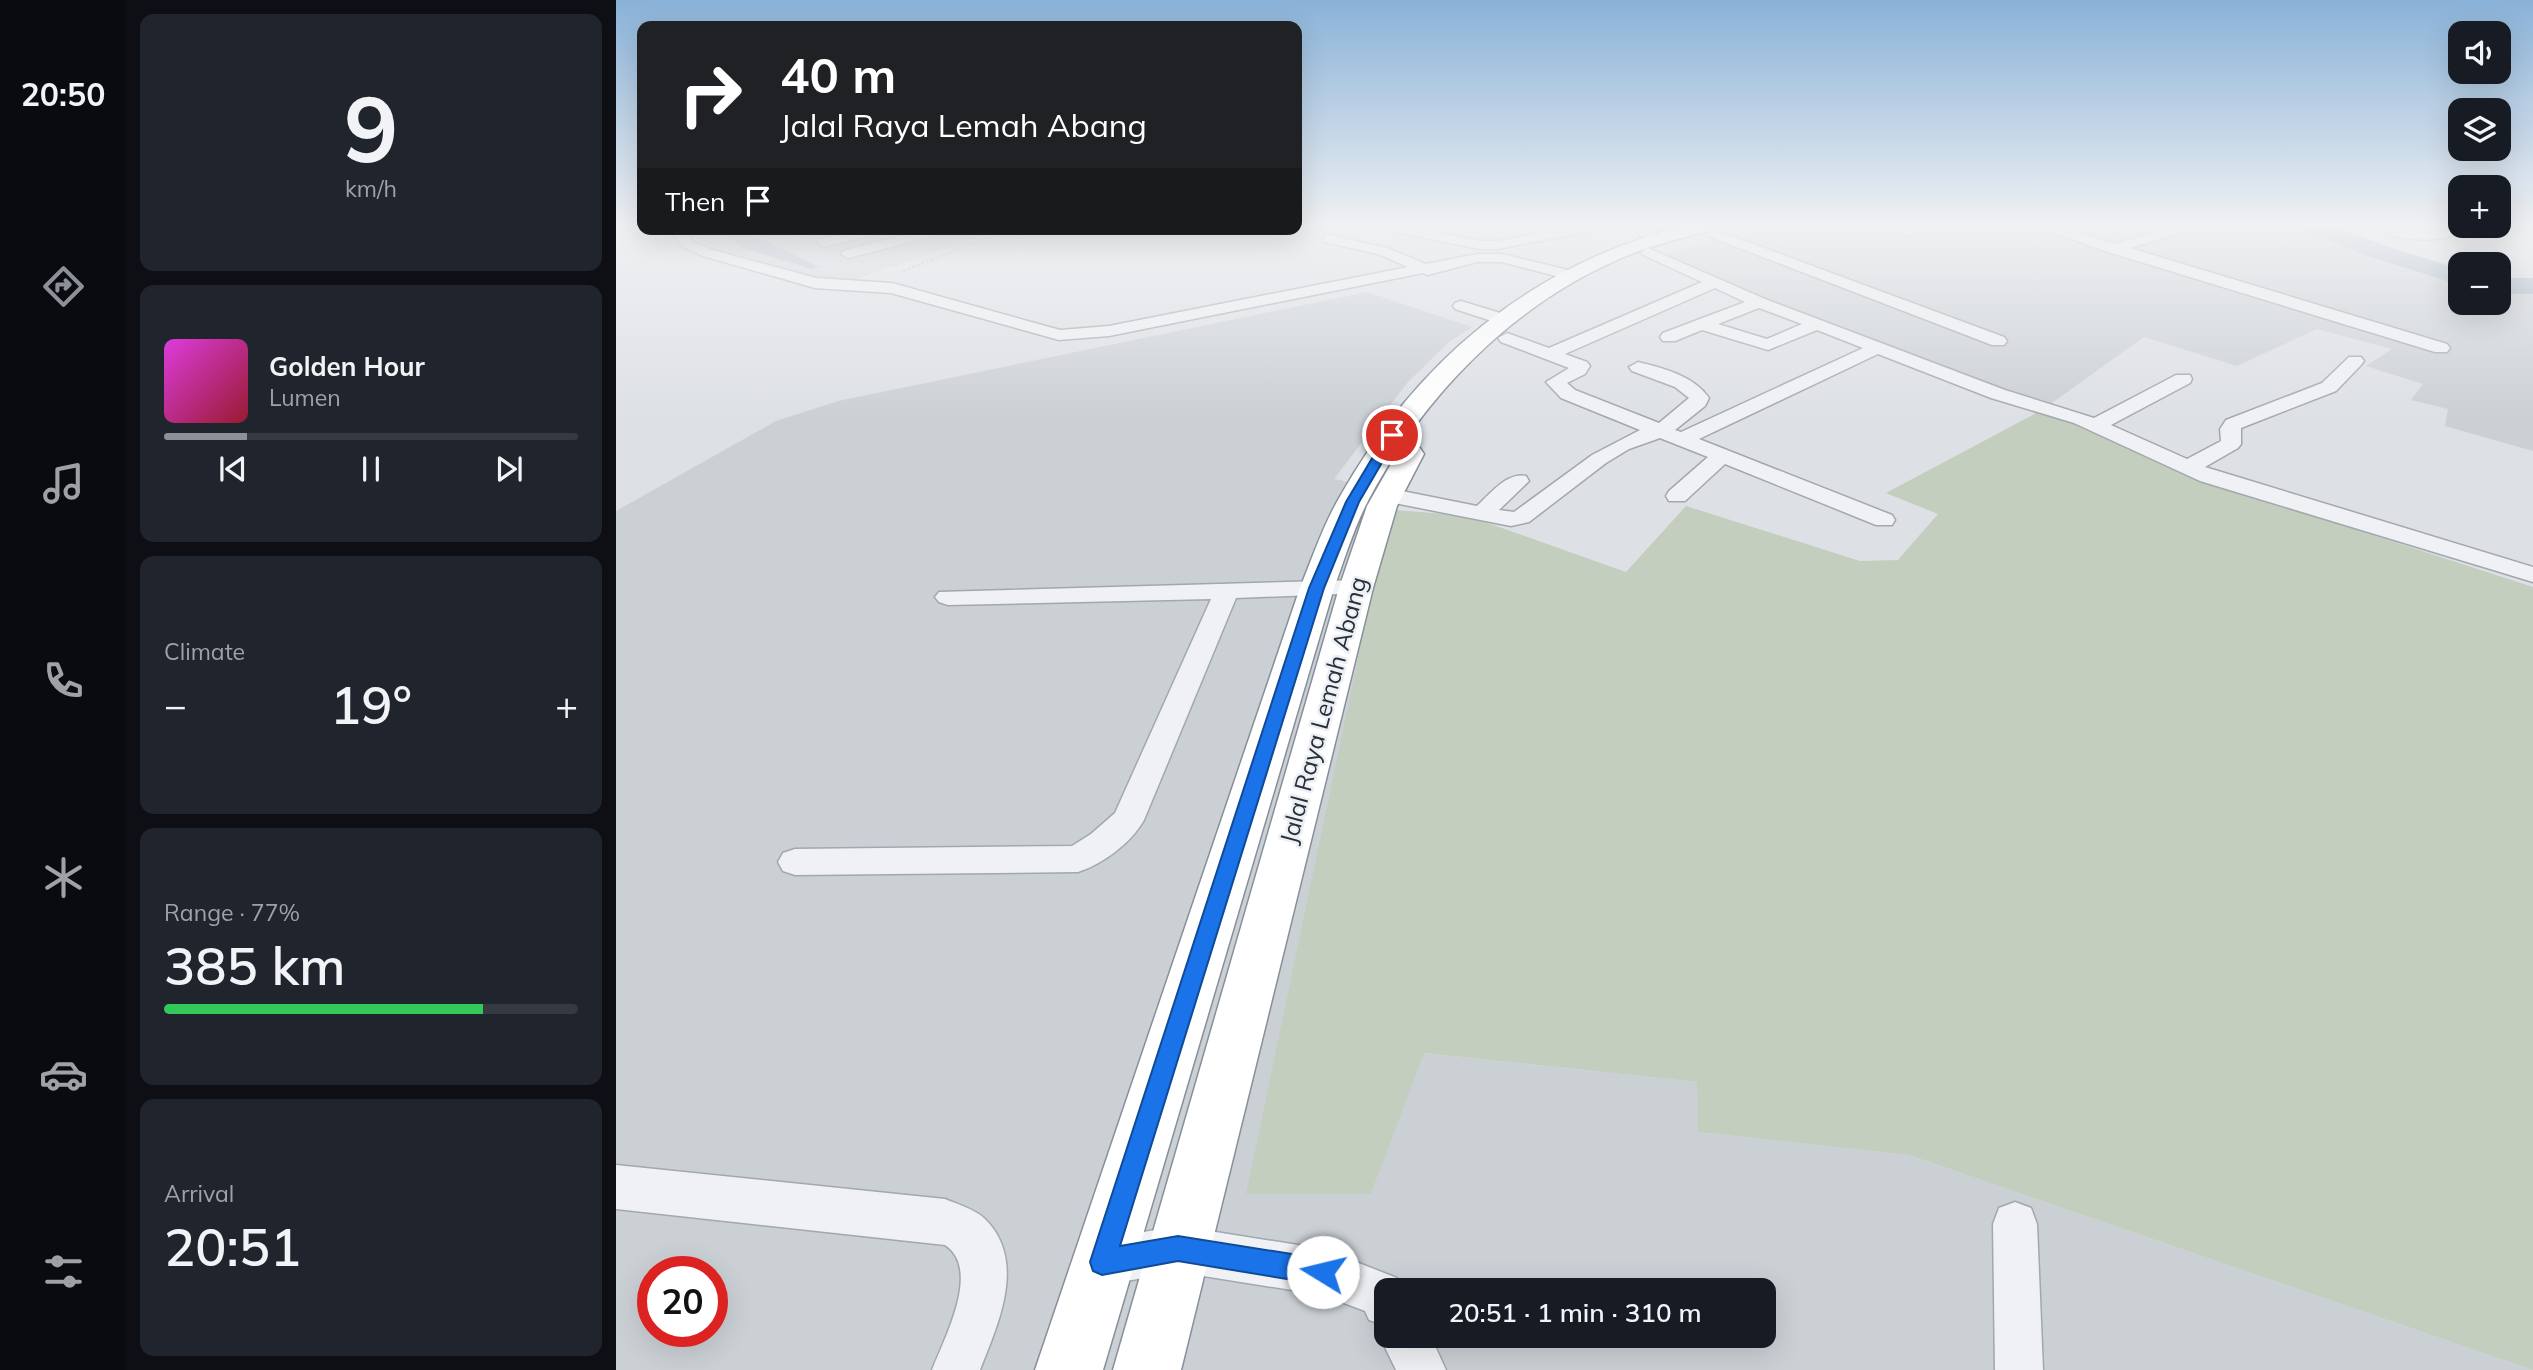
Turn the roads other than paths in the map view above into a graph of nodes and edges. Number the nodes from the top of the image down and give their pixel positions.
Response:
1 (899, 290) edge
2 (1325, 290) edge
3 (1553, 290) edge
4 (1568, 290) edge
5 (1698, 290) edge
6 (1733, 290) edge
7 (1872, 290) edge
8 (2249, 290) edge
9 (1759, 302) junction
10 (1461, 306) dead end
11 (1701, 324) junction
12 (1818, 324) junction
13 (1505, 329) junction
14 (1670, 337) dead end
15 (1998, 341) dead end
16 (1879, 347) junction
17 (2441, 348) dead end
18 (1550, 354) junction
19 (2355, 361) dead end
20 (1639, 367) dead end
21 (2183, 379) dead end
22 (2095, 425) junction
23 (1660, 432) junction
24 (1683, 439) junction
25 (1723, 455) junction
26 (2186, 468) junction
27 (1518, 481) dead end
28 (1387, 495) junction
29 (1677, 496) dead end
30 (1483, 512) junction
31 (1884, 520) dead end
32 (2533, 575) edge
33 (1317, 588) junction
34 (1356, 588) junction
35 (1227, 590) junction
36 (948, 597) dead end
37 (795, 862) dead end
38 (616, 1187) edge
39 (2015, 1224) dead end
40 (1178, 1248) junction
41 (1102, 1262) junction
42 (1374, 1291) edge
43 (1411, 1348) edge
44 (956, 1370) edge
45 (1069, 1370) edge
46 (1147, 1370) edge
47 (1422, 1370) edge
48 (2018, 1370) edge

1 - 2 street
3 - 13 highway, Jalal Raya Lemah Abang
4 - 13 highway, Jalal Raya Lemah Abang
5 - 18 street
6 - 9 street
7 - 15 street
8 - 17 street
9 - 11 street
9 - 12 street
10 - 13 street
11 - 12 street
11 - 14 street
12 - 16 street
13 - 18 street
13 - 28 highway, Jalal Raya Lemah Abang
13 - 33 highway, Jalal Raya Lemah Abang
16 - 22 street
16 - 24 street
18 - 23 street
19 - 26 street
20 - 23 street
21 - 22 street
22 - 26 street
23 - 24 street
23 - 30 street
24 - 25 street
25 - 29 street
25 - 31 street
26 - 32 street
27 - 30 street
28 - 30 street
28 - 34 highway, Jalal Raya Lemah Abang
33 - 34 street
33 - 35 street
33 - 41 highway, Jalal Raya Lemah Abang
34 - 40 highway, Jalal Raya Lemah Abang
35 - 36 street
35 - 37 street
38 - 44 street
39 - 48 street
40 - 41 street
40 - 42 street
40 - 46 highway, Jalal Raya Lemah Abang
41 - 45 highway, Jalal Raya Lemah Abang
43 - 47 street

